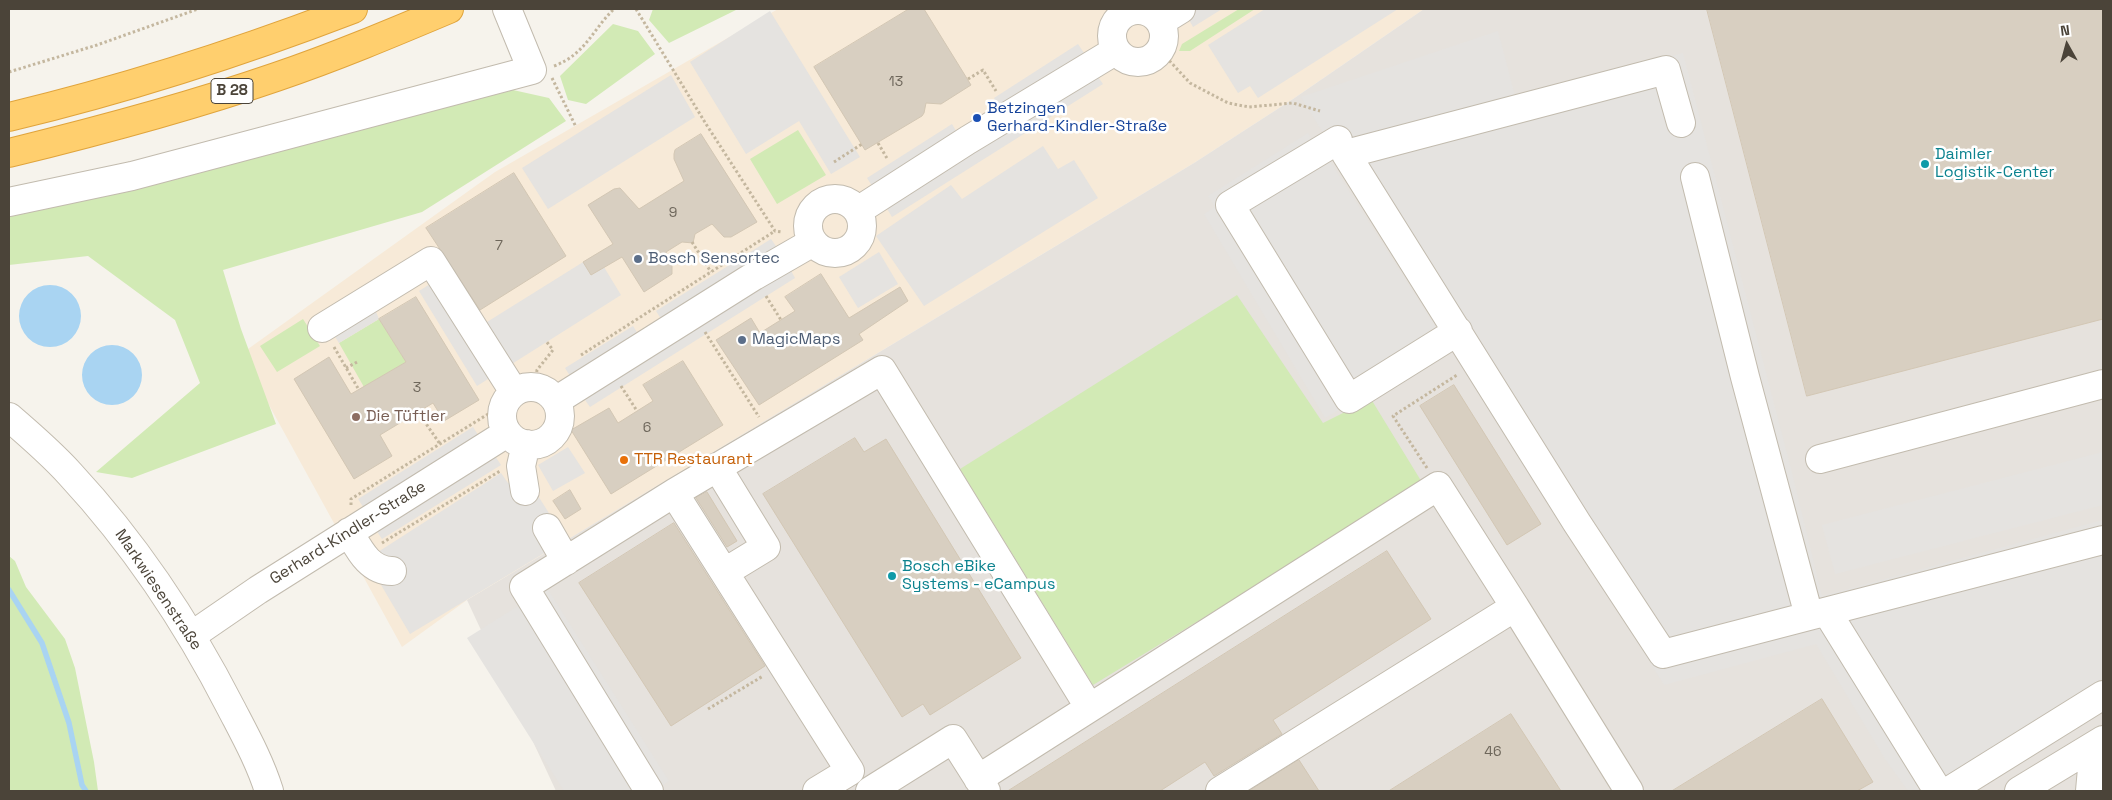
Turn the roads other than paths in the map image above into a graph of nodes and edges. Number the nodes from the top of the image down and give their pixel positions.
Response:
1 (353, 9) edge
2 (449, 9) edge
3 (1170, 15) edge
4 (512, 18) edge
5 (1116, 50) junction
6 (9, 117) edge
7 (1680, 123) dead end
8 (1338, 140) dead end
9 (9, 153) edge
10 (1695, 178) dead end
11 (9, 202) edge
12 (859, 210) junction
13 (807, 245) junction
14 (322, 328) road end
15 (1458, 332) junction
16 (2103, 384) edge
17 (511, 387) junction
18 (557, 400) junction
19 (9, 416) edge
20 (519, 444) junction
21 (1820, 458) dead end
22 (717, 467) junction
23 (525, 490) dead end
24 (674, 493) junction
25 (353, 523) junction
26 (547, 528) dead end
27 (2103, 540) edge
28 (566, 561) junction
29 (392, 571) dead end
30 (725, 572) junction
31 (1515, 608) junction
32 (1818, 614) junction
33 (191, 636) junction
34 (2103, 695) edge
35 (1089, 707) junction
36 (2099, 743) edge
37 (982, 785) edge
38 (269, 791) edge
39 (649, 791) edge
40 (817, 791) edge
41 (870, 791) edge
42 (1220, 791) edge
43 (1629, 791) edge
44 (1938, 791) edge
45 (1948, 791) edge
46 (2019, 791) edge
47 (2090, 791) edge

1 - 6 highway, B 28
2 - 9 highway, B 28
3 - 5 street
3 - 5 street
4 - 11 street
5 - 12 street
7 - 15 street
8 - 15 street
10 - 32 street
12 - 13 street
12 - 13 street
13 - 18 street
14 - 17 street
15 - 32 street
16 - 21 street
17 - 18 street
17 - 20 street
18 - 20 street, Gerhard-Kindler-Straße
19 - 33 street, Markwiesenstraße
20 - 23 street
20 - 25 street, Gerhard-Kindler-Straße
22 - 24 street
22 - 30 street
22 - 35 street
24 - 28 street
24 - 30 street
25 - 29 street
25 - 33 street, Gerhard-Kindler-Straße
26 - 28 street
27 - 32 street
28 - 39 street
30 - 40 street
31 - 35 street
31 - 42 street
31 - 43 street
32 - 44 street
33 - 38 street, Markwiesenstraße
34 - 45 street
35 - 37 street
36 - 46 street
36 - 47 street
37 - 41 street

